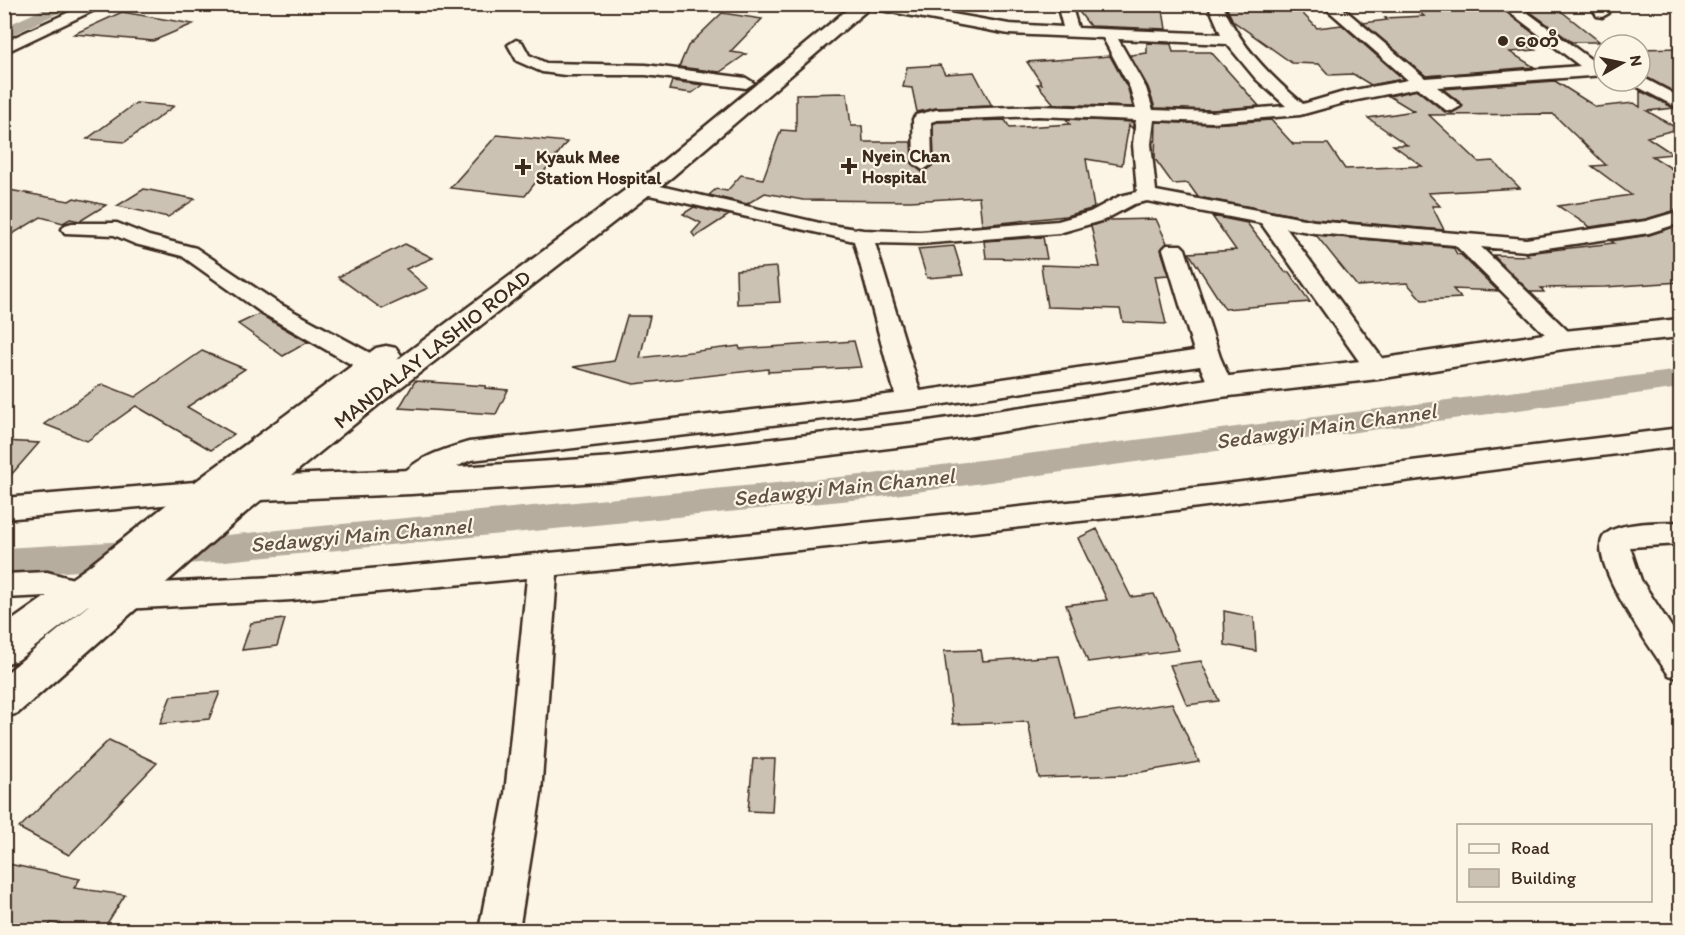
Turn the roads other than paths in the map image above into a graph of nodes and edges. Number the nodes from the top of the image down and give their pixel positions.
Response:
1 (100, 4) edge
2 (843, 4) edge
3 (865, 4) edge
4 (870, 4) edge
5 (1064, 4) edge
6 (1215, 4) edge
7 (1328, 4) edge
8 (1506, 5) edge
9 (1071, 29) junction
10 (1107, 32) junction
11 (1229, 39) junction
12 (516, 45) dead end
13 (4, 48) edge
14 (1592, 65) edge
15 (1592, 71) edge
16 (746, 83) junction
17 (1419, 83) junction
18 (1652, 88) edge
19 (1680, 104) edge
20 (1452, 106) dead end
21 (1300, 110) junction
22 (1146, 114) junction
23 (923, 164) dead end
24 (643, 188) junction
25 (1147, 195) junction
26 (1268, 218) junction
27 (1680, 218) edge
28 (72, 229) dead end
29 (863, 236) junction
30 (1463, 242) junction
31 (1174, 249) dead end
32 (1680, 328) edge
33 (1564, 340) junction
34 (1208, 357) junction
35 (372, 366) junction
36 (1378, 369) junction
37 (1221, 387) junction
38 (910, 401) junction
39 (1680, 436) edge
40 (411, 482) junction
41 (220, 498) junction
42 (4, 509) edge
43 (1680, 533) edge
44 (543, 565) junction
45 (4, 586) edge
46 (112, 586) junction
47 (4, 648) edge
48 (1680, 665) edge
49 (4, 700) edge
50 (499, 930) edge

1 - 13 street
2 - 16 main road, MANDALAY LASHIO ROAD
3 - 24 main road, MANDALAY LASHIO ROAD
4 - 9 street
5 - 9 street
6 - 11 street
7 - 17 street
8 - 14 street
9 - 10 street
10 - 11 street
10 - 22 street
11 - 21 street
12 - 16 street
15 - 17 street
16 - 35 main road, MANDALAY LASHIO ROAD
17 - 20 street
17 - 21 street
18 - 19 street
21 - 22 street
22 - 23 street
22 - 25 street
24 - 29 street
24 - 41 main road, MANDALAY LASHIO ROAD
25 - 26 street
25 - 29 street
26 - 30 street
26 - 36 street
27 - 30 street
28 - 35 street
29 - 38 street
30 - 33 street
31 - 34 street
32 - 33 main road
33 - 36 main road
34 - 37 street
34 - 38 street
35 - 41 main road, MANDALAY LASHIO ROAD
36 - 37 main road
37 - 40 main road
38 - 40 street
39 - 44 street
40 - 41 main road
41 - 42 street
41 - 46 main road, MANDALAY LASHIO ROAD
41 - 46 main road, MANDALAY LASHIO ROAD
43 - 48 street
44 - 46 street
44 - 50 street
45 - 46 street
46 - 47 main road, MANDALAY LASHIO ROAD
46 - 49 main road, MANDALAY LASHIO ROAD

